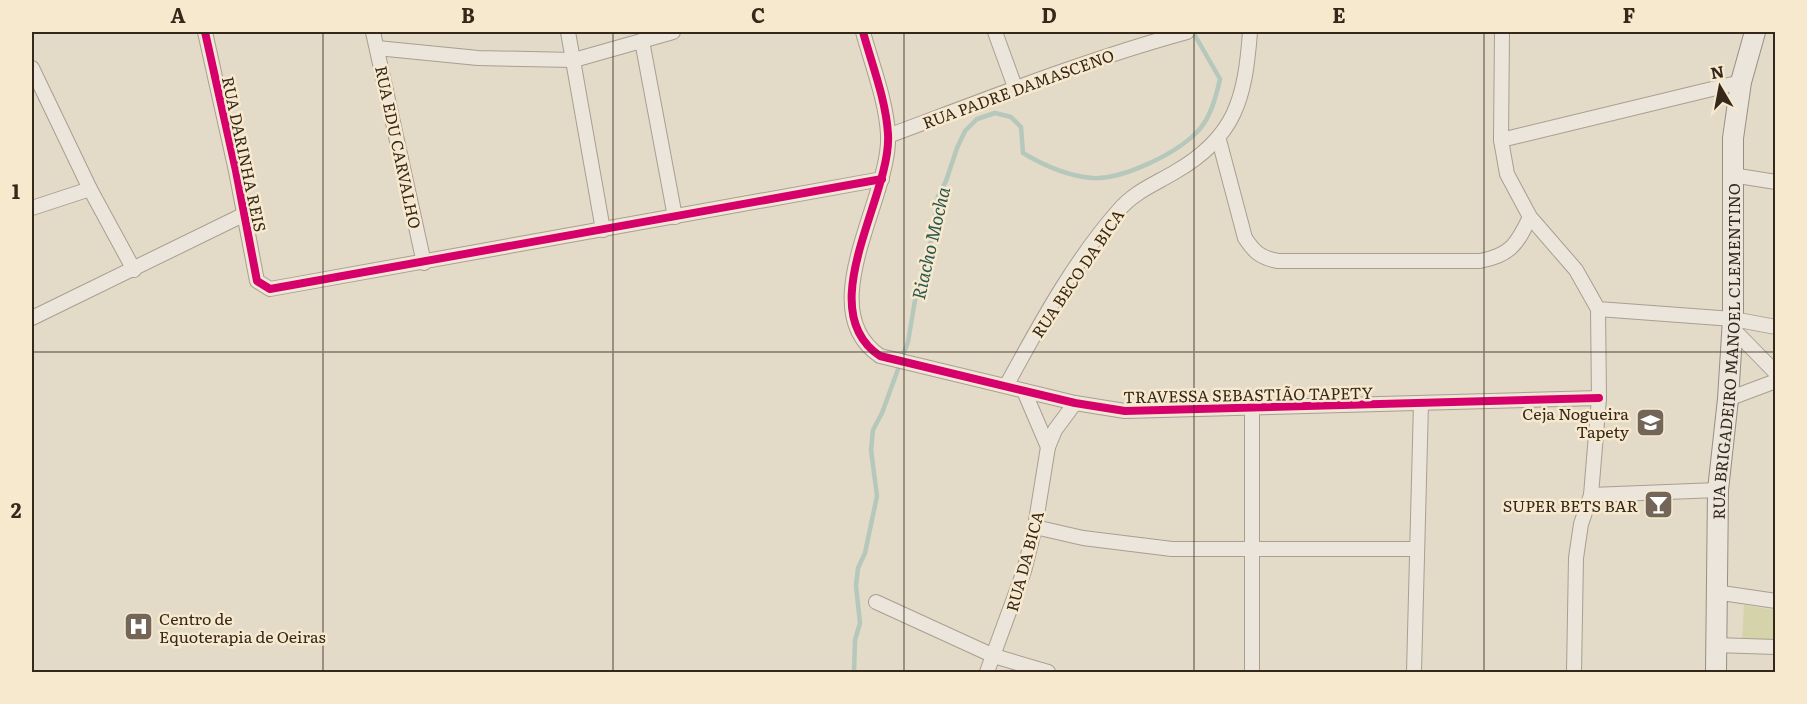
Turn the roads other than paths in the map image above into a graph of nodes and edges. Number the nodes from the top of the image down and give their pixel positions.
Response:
1 (206, 32) edge
2 (373, 32) edge
3 (568, 32) edge
4 (673, 32) edge
5 (863, 32) edge
6 (995, 32) edge
7 (1185, 32) edge
8 (1250, 32) edge
9 (1502, 32) edge
10 (1755, 32) edge
11 (1137, 38) edge
12 (642, 41) junction
13 (377, 48) junction
14 (574, 60) junction
15 (32, 68) edge
16 (1741, 82) junction
17 (1015, 87) junction
18 (888, 136) junction
19 (1219, 140) junction
20 (1500, 140) junction
21 (1732, 175) junction
22 (882, 179) junction
23 (1776, 182) edge
24 (90, 189) junction
25 (32, 208) edge
26 (245, 214) junction
27 (1530, 217) junction
28 (675, 218) junction
29 (603, 230) junction
30 (424, 263) junction
31 (134, 270) junction
32 (1598, 309) junction
33 (32, 318) edge
34 (1732, 323) junction
35 (1776, 327) edge
36 (1776, 373) edge
37 (1776, 381) edge
38 (1006, 386) junction
39 (1024, 391) junction
40 (1599, 398) junction
41 (1728, 399) junction
42 (1075, 403) junction
43 (1421, 404) junction
44 (1252, 408) junction
45 (1048, 447) junction
46 (1718, 490) junction
47 (1591, 495) junction
48 (1035, 527) junction
49 (1417, 549) junction
50 (1254, 551) junction
51 (1715, 592) junction
52 (1776, 601) edge
53 (876, 602) dead end
54 (1714, 645) junction
55 (1776, 647) edge
56 (994, 656) junction
57 (987, 672) edge
58 (1048, 672) edge
59 (1252, 672) edge
60 (1414, 672) edge
61 (1574, 672) edge
62 (1716, 672) edge

1 - 26 street, RUA DARINHA REIS
2 - 13 street, RUA EDU CARVALHO
3 - 14 street
4 - 12 street
5 - 18 street
6 - 17 street
7 - 11 street, RUA PADRE DAMASCENO
8 - 19 street, RUA BECO DA BICA
9 - 20 street
10 - 16 main road, RUA BRIGADEIRO MANOEL CLEMENTINO
11 - 17 street, RUA PADRE DAMASCENO
12 - 14 street
12 - 28 street
13 - 14 street
13 - 30 street, RUA EDU CARVALHO
14 - 29 street
15 - 24 street
16 - 20 street
16 - 21 main road, RUA BRIGADEIRO MANOEL CLEMENTINO
17 - 18 street, RUA PADRE DAMASCENO
18 - 22 street
19 - 27 street
19 - 38 street, RUA BECO DA BICA
20 - 27 street
21 - 23 street
21 - 34 main road, RUA BRIGADEIRO MANOEL CLEMENTINO
22 - 28 street
22 - 38 street, TRAVESSA SEBASTIÃO TAPETY
24 - 25 street
24 - 31 street
26 - 30 street, RUA DARINHA REIS
26 - 31 street
27 - 32 street
28 - 29 street
29 - 30 street
31 - 33 street
32 - 34 street
32 - 40 street
34 - 35 street
34 - 36 street
34 - 41 main road, RUA BRIGADEIRO MANOEL CLEMENTINO
37 - 41 street
38 - 39 street, TRAVESSA SEBASTIÃO TAPETY
39 - 42 street, TRAVESSA SEBASTIÃO TAPETY
39 - 45 street
40 - 43 street, TRAVESSA SEBASTIÃO TAPETY
40 - 47 street
41 - 46 main road, RUA BRIGADEIRO MANOEL CLEMENTINO
42 - 44 street, TRAVESSA SEBASTIÃO TAPETY
42 - 45 street, RUA DA BICA
43 - 44 street, TRAVESSA SEBASTIÃO TAPETY
43 - 49 street
44 - 50 street
45 - 48 street, RUA DA BICA
46 - 47 street
46 - 51 main road, RUA BRIGADEIRO MANOEL CLEMENTINO
47 - 61 street
48 - 50 street
48 - 56 street, RUA DA BICA
49 - 50 street
49 - 60 street
50 - 59 street
51 - 52 street
51 - 54 main road, RUA BRIGADEIRO MANOEL CLEMENTINO
53 - 56 street
54 - 55 street
54 - 62 main road, RUA BRIGADEIRO MANOEL CLEMENTINO
56 - 57 street, RUA DA BICA
56 - 58 street

